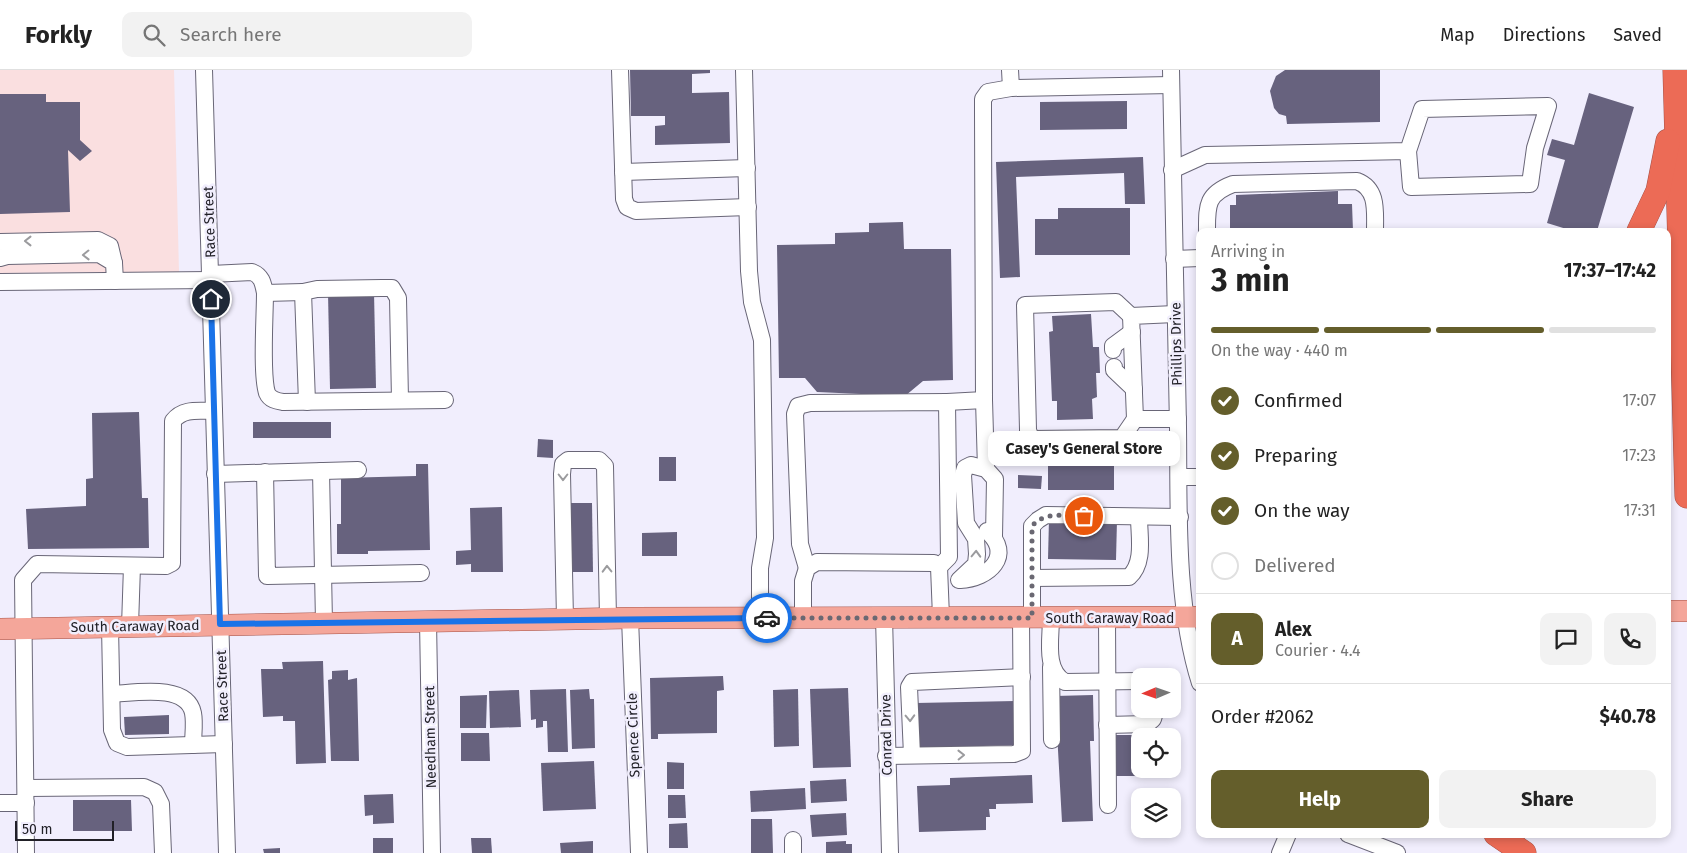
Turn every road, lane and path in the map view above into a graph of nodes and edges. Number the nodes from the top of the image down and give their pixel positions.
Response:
1 (204, 70) edge
2 (620, 70) edge
3 (744, 70) edge
4 (1010, 70) edge
5 (1675, 70) edge
6 (1171, 77) edge
7 (1011, 88) junction
8 (1677, 103) junction
9 (1408, 151) junction
10 (747, 168) junction
11 (1172, 170) junction
12 (623, 172) junction
13 (748, 207) junction
14 (1207, 228) edge
15 (1375, 228) edge
16 (1640, 228) edge
17 (0, 242) edge
18 (0, 258) edge
19 (1196, 258) edge
20 (1174, 259) junction
21 (114, 263) junction
22 (211, 277) junction
23 (115, 281) junction
24 (0, 282) edge
25 (265, 292) junction
26 (303, 292) junction
27 (1175, 314) junction
28 (1131, 324) junction
29 (1134, 389) junction
30 (400, 400) junction
31 (446, 400) dead end
32 (984, 400) junction
33 (307, 402) junction
34 (947, 402) junction
35 (214, 411) junction
36 (1178, 418) junction
37 (1135, 419) junction
38 (986, 469) junction
39 (358, 470) dead end
40 (321, 471) junction
41 (265, 472) junction
42 (216, 474) junction
43 (1179, 477) junction
44 (1196, 477) edge
45 (1687, 496) edge
46 (1139, 517) junction
47 (1180, 517) junction
48 (950, 521) junction
49 (966, 523) junction
50 (994, 537) junction
51 (132, 566) junction
52 (807, 568) junction
53 (421, 573) dead end
54 (940, 574) junction
55 (322, 575) junction
56 (1032, 578) junction
57 (959, 580) junction
58 (1671, 611) edge
59 (1687, 611) edge
60 (884, 617) junction
61 (942, 617) junction
62 (1192, 617) edge
63 (608, 618) junction
64 (630, 618) junction
65 (760, 618) junction
66 (803, 618) junction
67 (1035, 618) junction
68 (1107, 618) junction
69 (564, 619) junction
70 (428, 621) junction
71 (324, 622) junction
72 (220, 624) junction
73 (120, 626) junction
74 (24, 628) junction
75 (0, 629) edge
76 (1051, 667) junction
77 (1196, 670) edge
78 (1022, 677) junction
79 (1107, 681) junction
80 (1131, 681) edge
81 (112, 694) junction
82 (1154, 718) edge
83 (1107, 725) junction
84 (1052, 740) dead end
85 (224, 744) junction
86 (193, 745) junction
87 (912, 755) junction
88 (886, 756) junction
89 (26, 796) junction
90 (0, 803) edge
91 (1108, 805) dead end
92 (1286, 838) edge
93 (1358, 838) edge
94 (1502, 838) edge
95 (26, 853) edge
96 (163, 853) edge
97 (227, 853) edge
98 (432, 853) edge
99 (639, 853) edge
100 (890, 853) edge
101 (1280, 853) edge
102 (1397, 853) edge
103 (1524, 853) edge

1 - 22 street, Race Street
2 - 12 street
3 - 10 street
4 - 7 street
5 - 8 highway
6 - 7 street
6 - 11 street, Phillips Drive
7 - 32 street
8 - 16 highway
8 - 45 highway
9 - 9 street
9 - 11 street
10 - 12 street
10 - 13 street
11 - 20 street, Phillips Drive
12 - 13 street
13 - 65 street
14 - 15 street
21 -> 17 street
21 -> 18 street
19 - 20 street
20 - 27 street, Phillips Drive
21 - 23 street
22 - 23 street
22 - 25 street
22 - 35 street, Race Street
23 - 24 street
25 - 26 street
25 - 33 street
26 - 30 street
26 - 33 street
27 - 28 street
27 - 36 street, Phillips Drive
28 - 29 street
28 - 29 street
28 - 37 street
29 - 37 street
30 - 31 street
30 - 33 street
32 - 34 street
32 - 38 street
34 - 48 street
34 - 52 street
35 - 42 street, Race Street
35 - 51 street
36 - 37 street
36 - 43 street, Phillips Drive
38 - 49 street
38 - 50 street
39 - 40 street
40 - 41 street
40 - 55 street
41 - 42 street
41 - 55 street
42 - 72 street, Race Street
43 - 44 street
43 - 47 street, Phillips Drive
46 - 47 street
46 - 56 street
46 - 56 street
47 - 62 street, Phillips Drive
48 - 49 street
48 - 54 street
49 - 50 street
57 -> 49 street
50 - 57 street
51 - 73 street
51 - 74 street
52 - 54 street
52 - 66 street
53 - 55 street
54 - 57 street
54 - 61 street
55 - 71 street
56 - 67 street
58 - 59 main road
60 - 61 main road, South Caraway Road
60 - 66 main road, South Caraway Road
60 - 88 street, Conrad Drive
61 - 67 main road, South Caraway Road
62 - 68 main road, South Caraway Road
62 - 77 street, Phillips Drive
63 - 64 main road, South Caraway Road
63 - 69 main road, South Caraway Road
63 -> 69 street
64 - 65 main road, South Caraway Road
64 - 99 street, Spence Circle
65 - 66 main road, South Caraway Road
67 - 68 main road, South Caraway Road
67 - 76 street
67 - 78 street
68 - 79 street
69 - 70 main road, South Caraway Road
70 - 71 main road, South Caraway Road
70 - 98 street, Needham Street
71 - 72 main road, South Caraway Road
72 - 73 main road, South Caraway Road
72 - 85 street, Race Street
73 - 74 main road, South Caraway Road
73 - 81 street
74 - 75 main road, South Caraway Road
74 - 89 street
76 - 79 street
76 - 84 street
78 -> 87 street
87 -> 78 street
79 - 80 street
79 - 83 street
81 - 86 street
81 - 86 street
82 - 83 street
83 - 91 street
85 - 86 street
85 - 97 street, Race Street
87 - 88 street
88 - 100 street, Conrad Drive
89 - 90 street
89 - 95 street
89 - 96 street
92 - 101 street
93 - 102 street
94 - 103 highway

